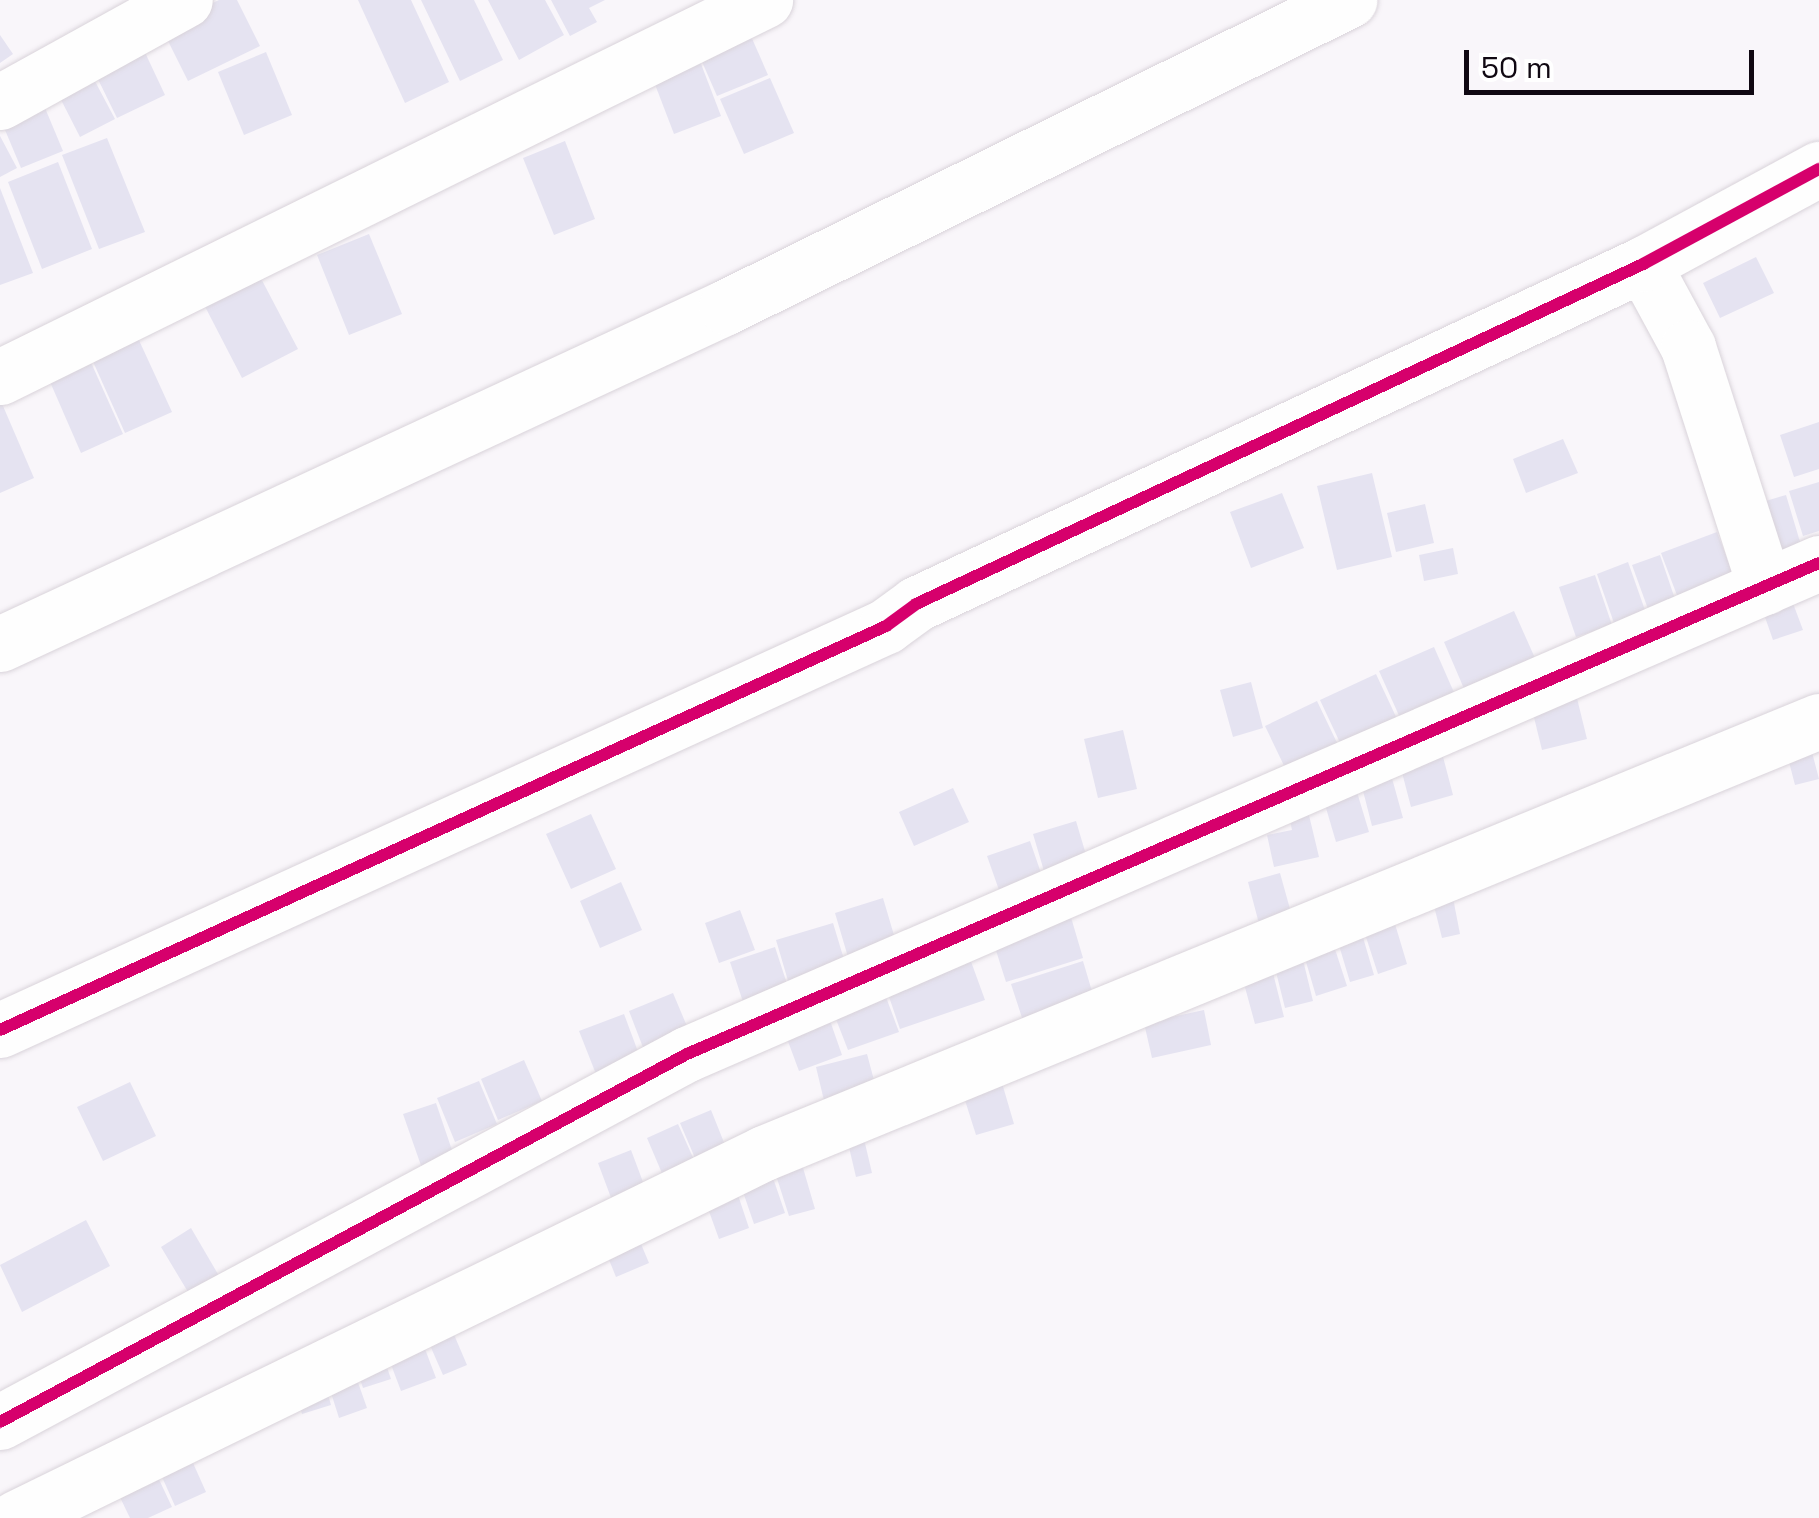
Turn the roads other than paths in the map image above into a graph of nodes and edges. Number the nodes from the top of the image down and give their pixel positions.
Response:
1 (185, 0) edge
2 (765, 0) edge
3 (1349, 0) edge
4 (0, 102) edge
5 (1819, 169) edge
6 (1644, 264) junction
7 (0, 377) edge
8 (1819, 563) edge
9 (1765, 587) junction
10 (0, 644) edge
11 (1819, 721) edge
12 (0, 1030) edge
13 (0, 1422) edge
14 (16, 1518) edge

1 - 4 street
2 - 7 street
3 - 10 street
5 - 6 street
6 - 9 street
6 - 12 street
8 - 9 street
9 - 13 street
11 - 14 street

